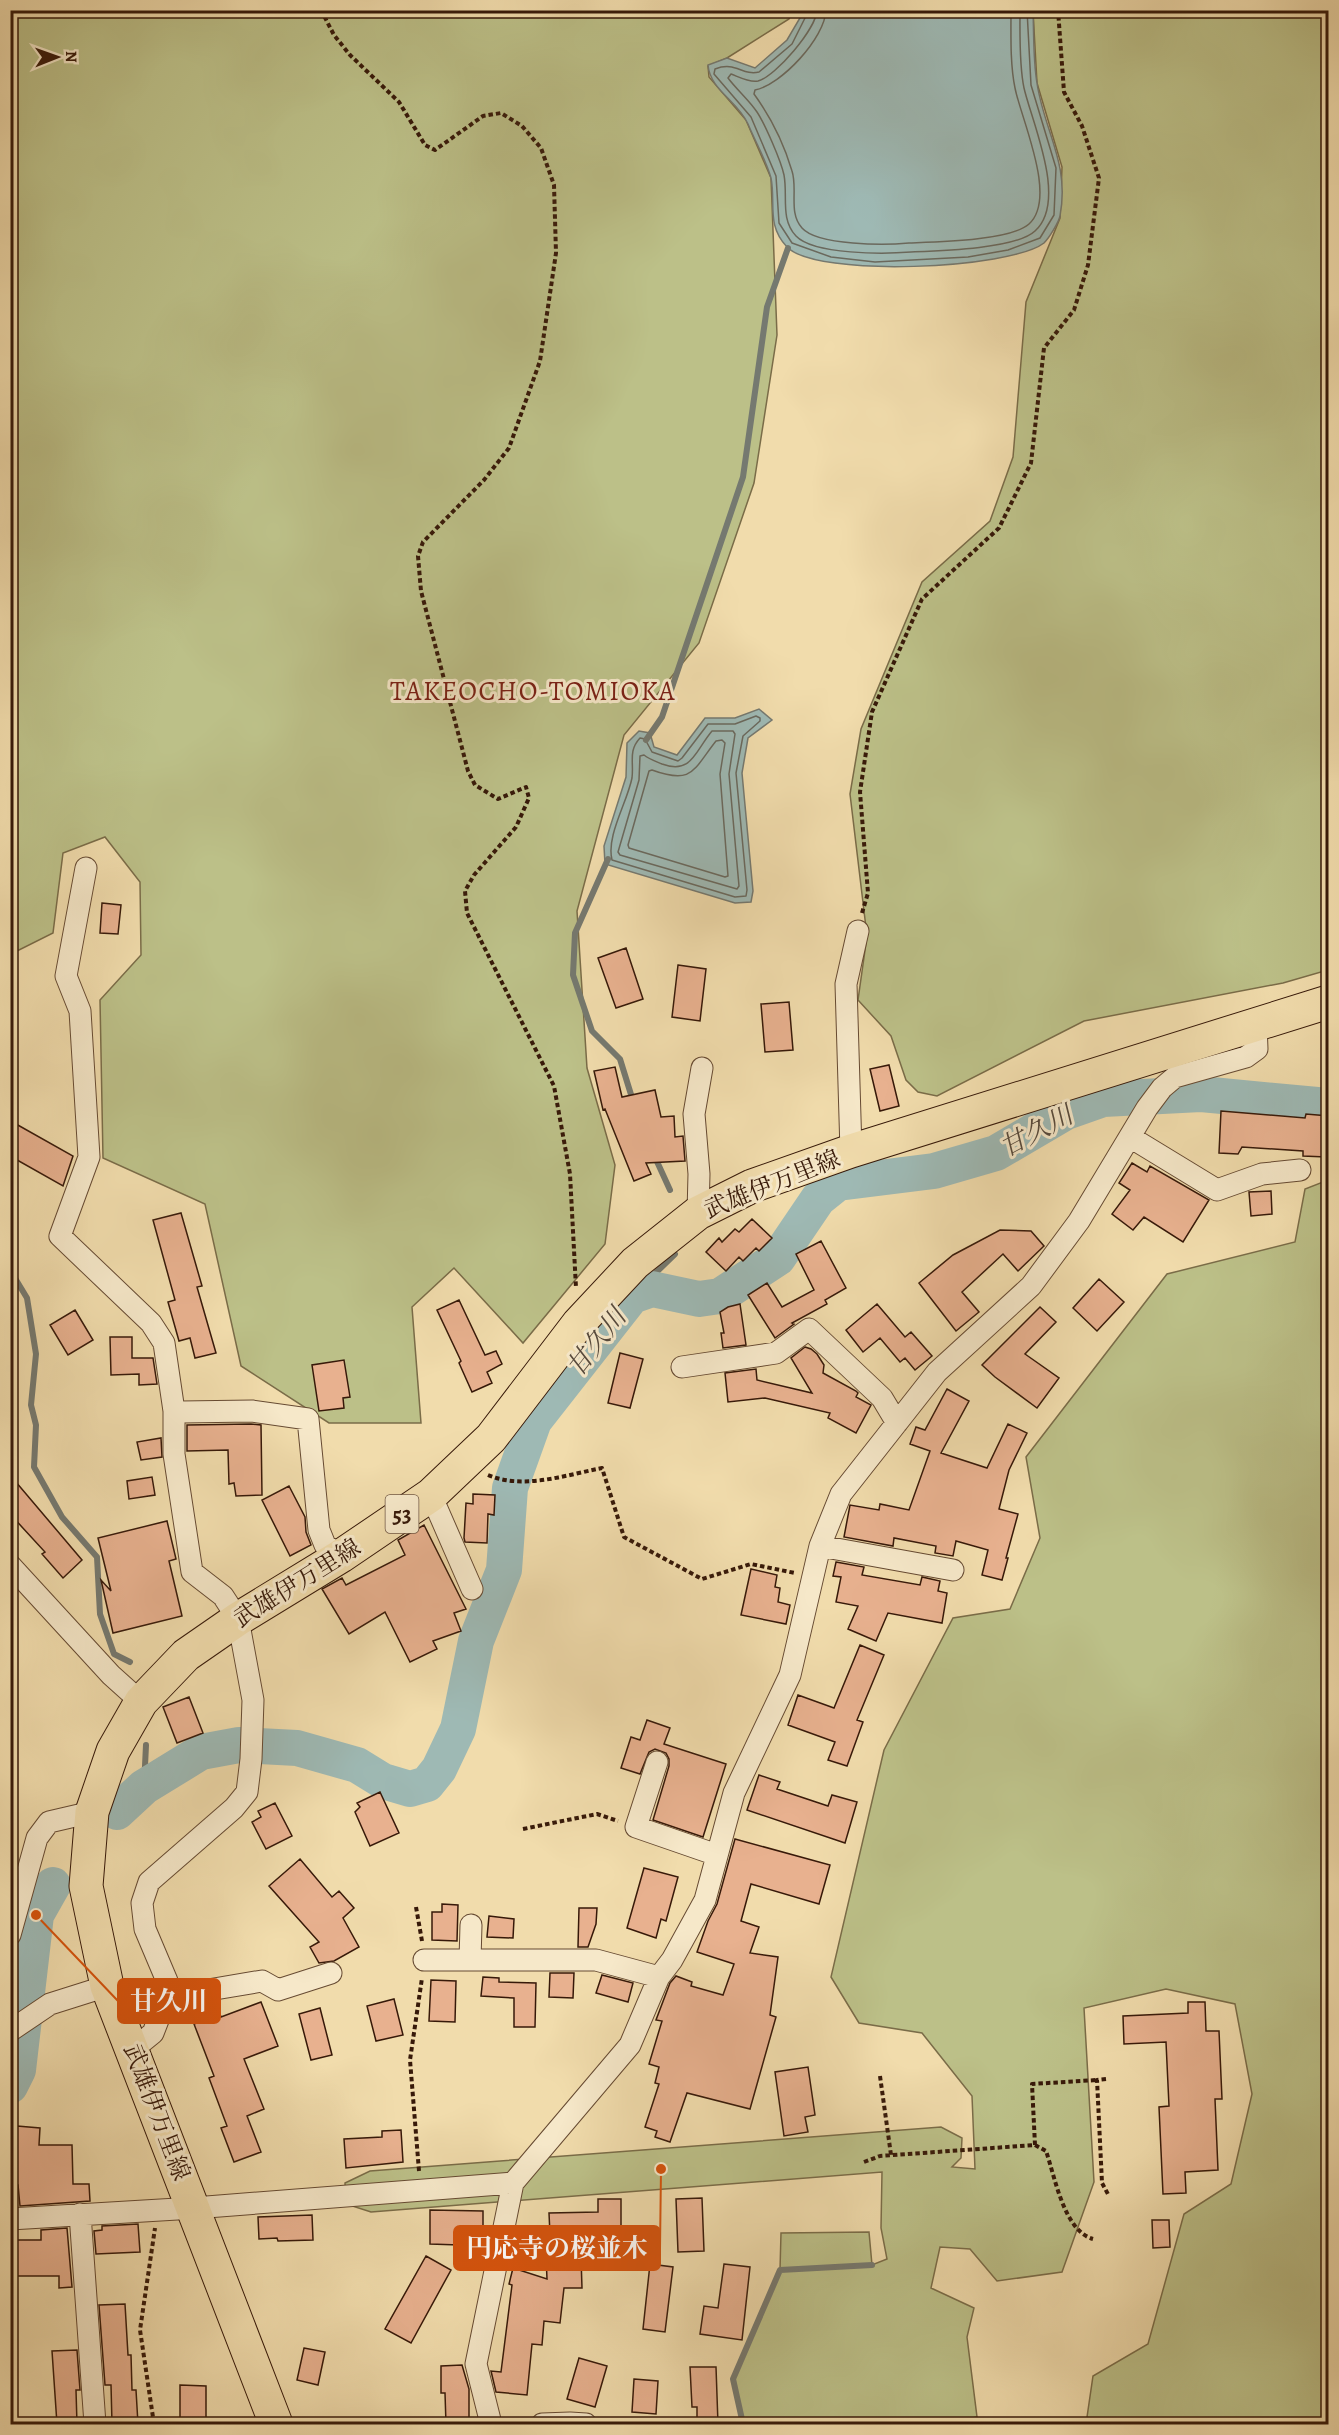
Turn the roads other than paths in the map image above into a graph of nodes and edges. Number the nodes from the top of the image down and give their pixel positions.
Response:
1 (86, 868) dead end
2 (858, 931) road end
3 (1329, 1002) edge
4 (1256, 1024) junction
5 (702, 1068) dead end
6 (1130, 1137) junction
7 (850, 1151) junction
8 (1300, 1170) dead end
9 (698, 1213) junction
10 (682, 1366) dead end
11 (181, 1412) dead end
12 (897, 1423) junction
13 (431, 1495) junction
14 (820, 1546) junction
15 (341, 1556) junction
16 (10, 1565) edge
17 (954, 1570) dead end
18 (472, 1589) dead end
19 (238, 1619) junction
20 (141, 1702) junction
21 (657, 1762) dead end
22 (92, 1812) junction
23 (717, 1855) junction
24 (471, 1925) dead end
25 (10, 1935) edge
26 (424, 1960) road end
27 (470, 1960) junction
28 (331, 1973) dead end
29 (658, 1977) junction
30 (107, 1986) junction
31 (167, 1997) junction
32 (11, 2030) edge
33 (132, 2050) junction
34 (513, 2183) junction
35 (194, 2208) junction
36 (80, 2214) junction
37 (10, 2219) edge
38 (95, 2424) edge
39 (276, 2424) edge
40 (492, 2424) edge
41 (542, 2424) edge
42 (586, 2424) edge

1 - 19 street
2 - 7 street
3 - 4 main road, 武雄伊万里線 / 53
4 - 6 street
4 - 7 main road, 武雄伊万里線 / 53
5 - 9 street
6 - 8 street
6 - 12 street
7 - 9 main road, 武雄伊万里線 / 53
9 - 13 main road, 武雄伊万里線 / 53
10 - 12 street
11 - 15 street
12 - 14 street
13 - 15 main road, 武雄伊万里線 / 53
13 - 18 street
14 - 17 street
14 - 23 street
15 - 19 main road, 武雄伊万里線 / 53
16 - 20 street
19 - 20 main road, 武雄伊万里線 / 53
19 - 31 street
20 - 22 main road, 武雄伊万里線 / 53
21 - 23 street
22 - 25 street
22 - 30 main road, 武雄伊万里線 / 53
23 - 29 street
24 - 27 street
26 - 27 street
27 - 29 street
28 - 31 street
29 - 34 street
30 - 32 street
30 - 33 main road, 武雄伊万里線 / 53
31 - 33 street
33 - 35 main road, 武雄伊万里線 / 53
34 - 35 street
34 - 40 street
35 - 36 street
35 - 39 main road, 武雄伊万里線 / 53
36 - 37 street
36 - 38 street
41 - 42 street

